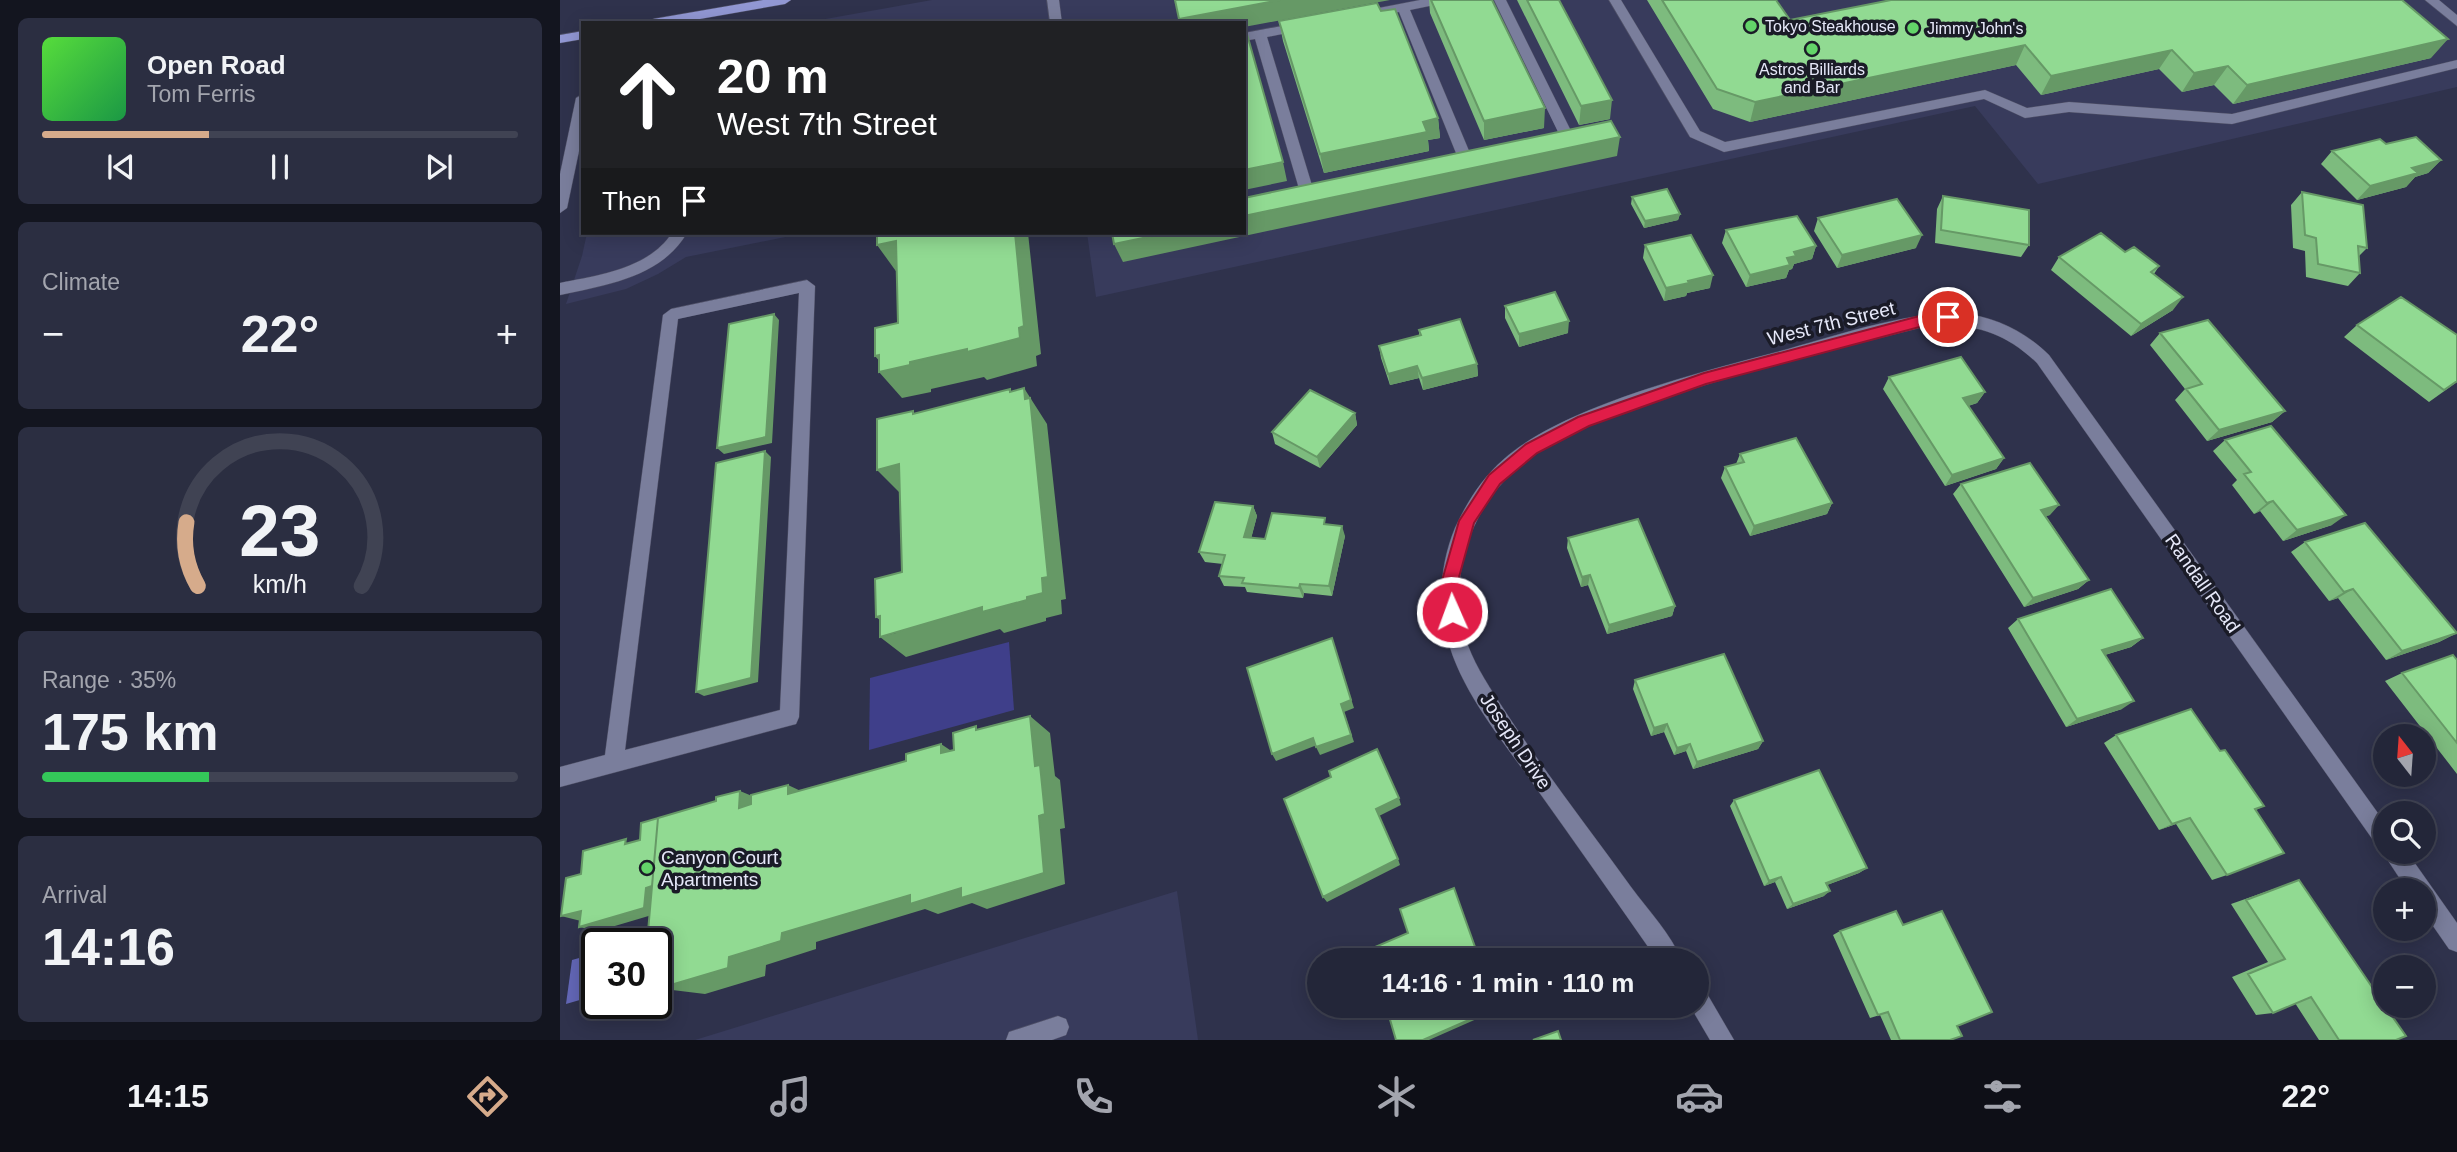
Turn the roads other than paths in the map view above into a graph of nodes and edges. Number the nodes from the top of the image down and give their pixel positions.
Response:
1 (785, 0) edge
2 (1053, 0) edge
3 (1440, 0) edge
4 (1500, 0) edge
5 (1615, 0) edge
6 (2431, 0) edge
7 (1403, 7) junction
8 (1338, 19) edge
9 (664, 21) edge
10 (1056, 21) edge
11 (2457, 22) edge
12 (1312, 24) edge
13 (1260, 34) junction
14 (581, 35) edge
15 (1246, 37) edge
16 (560, 39) edge
17 (2457, 64) edge
18 (581, 108) edge
19 (1542, 142) edge
20 (1465, 158) edge
21 (1307, 192) edge
22 (560, 208) edge
23 (679, 235) edge
24 (560, 289) edge
25 (2013, 333) joint
26 (1481, 496) joint
27 (614, 762) junction
28 (560, 777) edge
29 (2373, 823) edge
30 (2436, 912) edge
31 (2457, 941) edge
32 (1662, 948) edge
33 (1709, 1018) edge
34 (1058, 1027) dead end
35 (1019, 1040) edge
36 (1723, 1040) edge

1 - 9 main road
2 - 10 street
3 - 7 street
4 - 19 street
5 - 17 street
6 - 11 street
7 - 8 street
7 - 20 street
12 - 13 street
13 - 15 street
13 - 21 street
14 - 16 main road
18 - 22 street
23 - 24 street
25 - 26 street, West 7th Street
25 - 29 street, Randall Road
26 - 32 street, Joseph Drive
27 - 27 street
27 - 28 street
30 - 31 street
33 - 36 street
34 - 35 street

